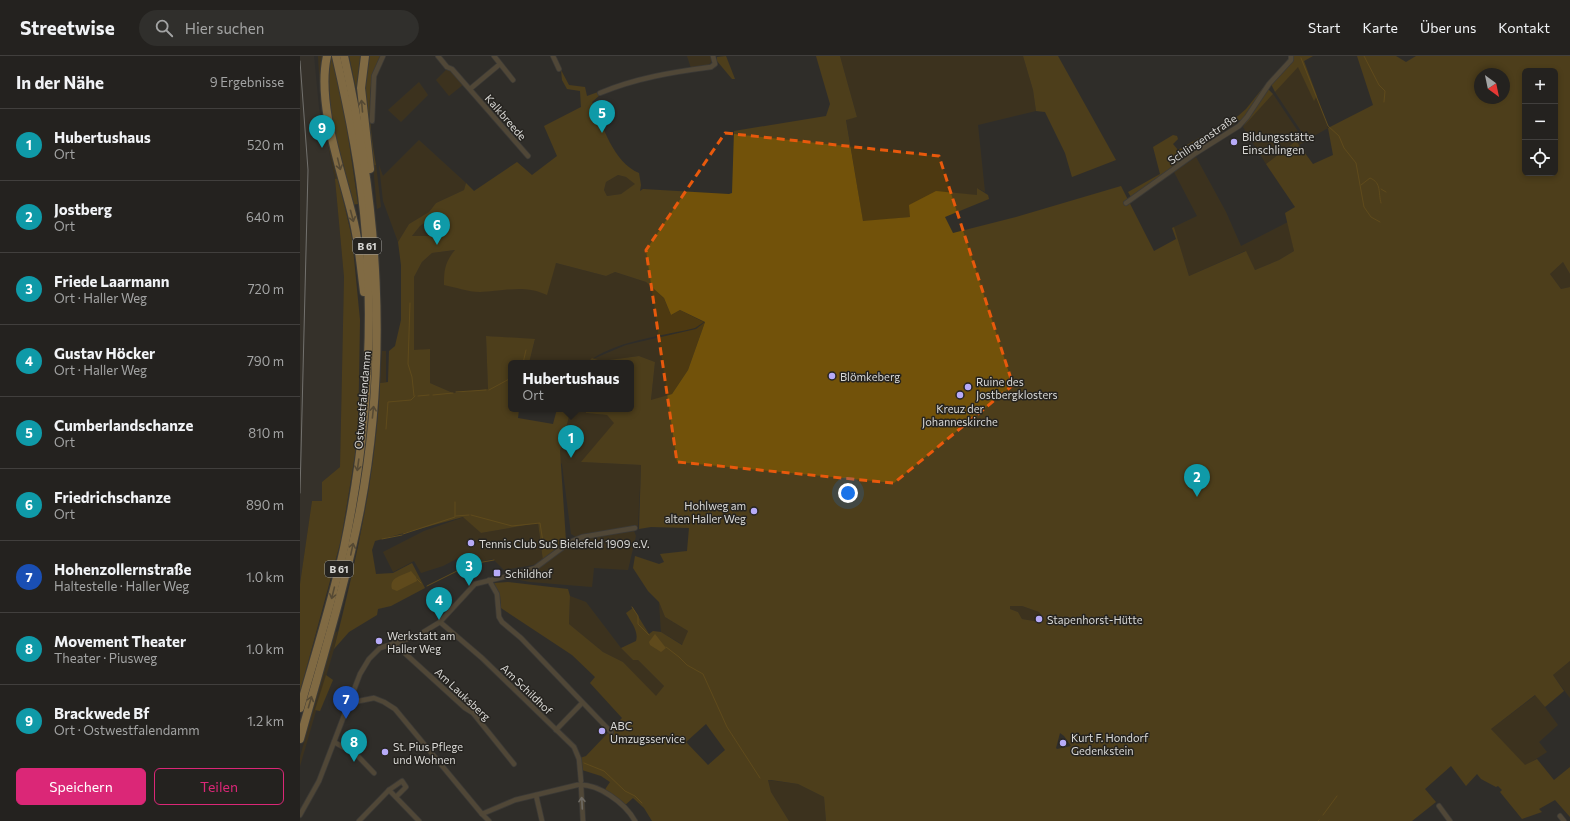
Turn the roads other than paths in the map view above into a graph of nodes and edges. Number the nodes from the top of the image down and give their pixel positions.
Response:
1 (327, 56) edge
2 (336, 56) edge
3 (344, 56) edge
4 (365, 56) edge
5 (383, 56) edge
6 (438, 56) edge
7 (494, 56) edge
8 (553, 56) edge
9 (714, 56) edge
10 (1292, 57) edge
11 (500, 64) junction
12 (343, 67) junction
13 (560, 69) dead end
14 (514, 80) dead end
15 (470, 89) junction
16 (600, 93) dead end
17 (372, 122) dead end
18 (528, 156) dead end
19 (1126, 203) dead end
20 (376, 270) junction
21 (364, 427) junction
22 (635, 528) dead end
23 (489, 580) junction
24 (440, 622) junction
25 (395, 642) junction
26 (349, 703) junction
27 (582, 703) junction
28 (300, 708) edge
29 (556, 730) junction
30 (611, 732) dead end
31 (300, 739) edge
32 (334, 742) junction
33 (358, 749) dead end
34 (354, 752) junction
35 (514, 764) dead end
36 (374, 773) dead end
37 (581, 783) junction
38 (389, 790) junction
39 (536, 795) junction
40 (396, 797) junction
41 (1439, 806) dead end
42 (482, 814) junction
43 (300, 816) edge
44 (1560, 816) dead end
45 (359, 821) edge
46 (419, 821) edge
47 (489, 821) edge
48 (542, 821) edge
49 (583, 821) edge
50 (635, 821) edge
51 (1450, 821) edge
52 (1564, 821) edge

1 -> 21 highway, B 61
2 - 12 highway, Ostwestfalendamm / B 61
3 - 12 highway, Ostwestfalendamm / B 61
20 -> 4 highway
5 - 17 street
6 - 15 street, Kalkbreede
7 - 11 street
8 - 13 street
9 - 16 street
10 - 19 street, Schlingenstraße
11 - 14 street
11 - 15 street, Kalkbreede
12 - 20 highway, Ostwestfalendamm / B 61
12 - 21 highway, Ostwestfalendamm / B 61
15 - 18 street, Kalkbreede
31 -> 20 highway, Ostwestfalendamm / B 61
21 -> 28 highway, Ostwestfalendamm / B 61
22 - 23 street
23 - 24 street
23 - 27 street
24 - 25 street
24 - 29 street, Am Schildhof
25 - 26 street
25 - 35 street, Am Lauksberg
26 - 32 street
26 - 42 street
27 - 29 street
27 - 30 street
29 - 37 street, Am Schildhof
32 - 34 street
32 - 43 street
33 - 34 street
34 - 36 street
37 - 39 street
49 -> 37 street, Am Schildhof
37 - 50 street
38 - 40 street
38 - 40 street
38 - 45 street
39 - 42 street
39 - 48 street
40 - 46 street
41 - 51 street
42 - 47 street
44 - 52 street

